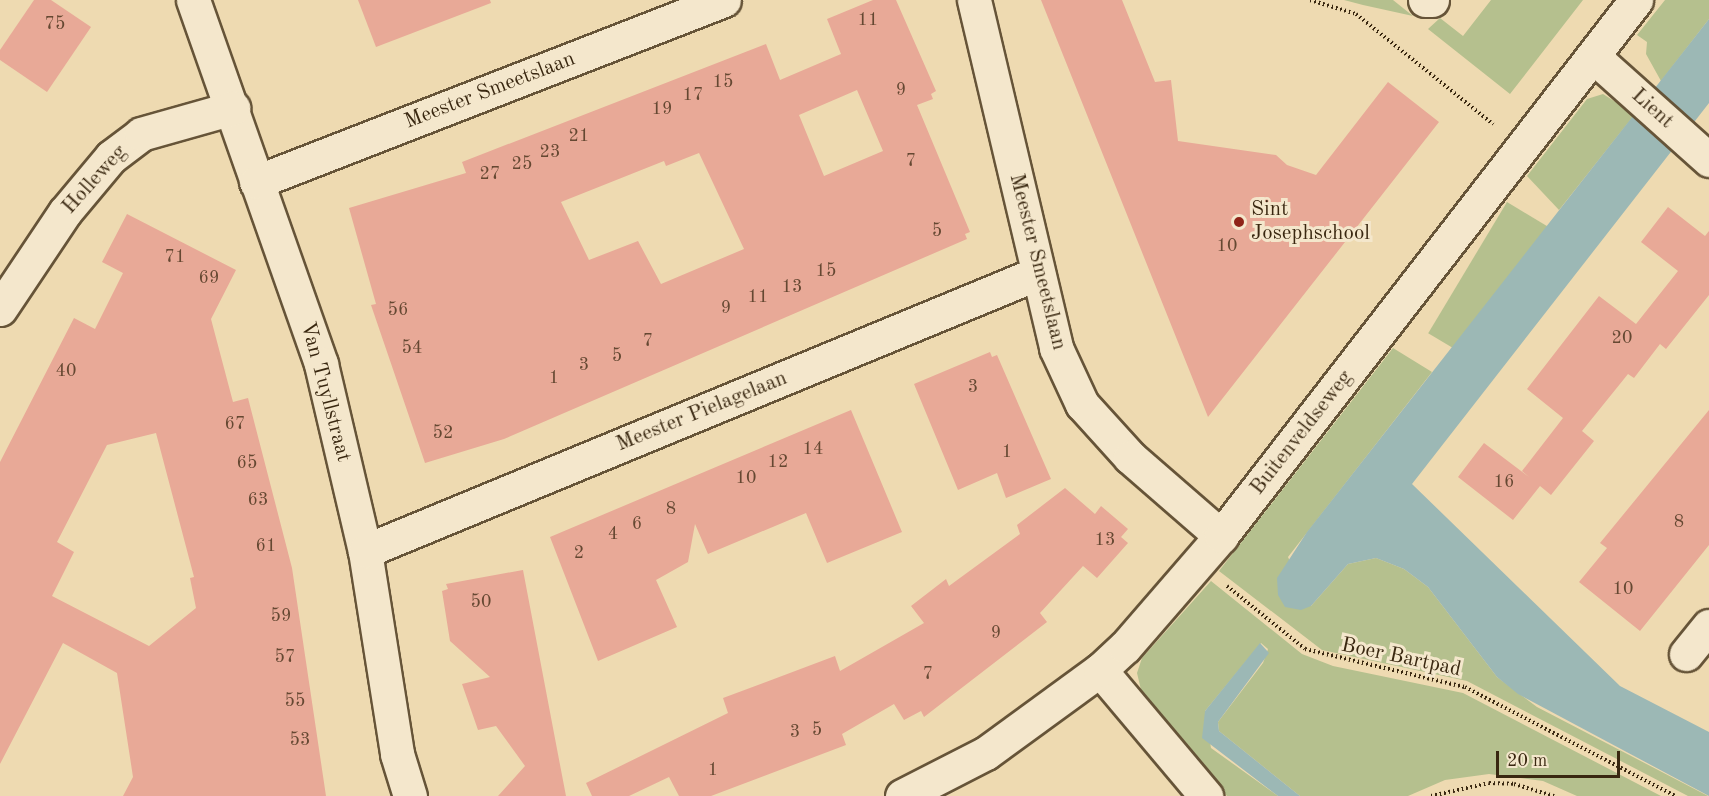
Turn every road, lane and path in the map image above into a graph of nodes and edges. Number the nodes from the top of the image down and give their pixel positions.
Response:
1 (193, 0) edge
2 (724, 0) edge
3 (974, 0) edge
4 (1310, 0) edge
5 (1425, 0) edge
6 (1432, 0) edge
7 (1636, 0) edge
8 (1595, 58) junction
9 (233, 108) junction
10 (1493, 124) dead end
11 (1699, 150) edge
12 (256, 182) junction
13 (1038, 273) junction
14 (0, 309) edge
15 (1221, 536) junction
16 (365, 551) junction
17 (1199, 563) junction
18 (1709, 626) edge
19 (1686, 654) dead end
20 (1100, 670) junction
21 (410, 796) edge
22 (902, 796) edge
23 (1206, 796) edge
24 (1431, 796) edge
25 (1554, 796) edge
26 (1675, 796) edge

1 - 9 street, Van Tuyllstraat
2 - 12 street, Meester Smeetslaan
3 - 13 street, Meester Smeetslaan
4 - 10 path
5 - 6 street
7 - 8 street, Buitenveldseweg
8 - 11 street, Lient
8 - 15 street, Buitenveldseweg
9 - 12 street, Van Tuyllstraat
9 - 14 street, Holleweg
12 - 16 street, Van Tuyllstraat
13 - 15 street, Meester Smeetslaan
13 - 16 street, Meester Pielagelaan
15 - 17 street, Buitenveldseweg
16 - 21 street, Van Tuyllstraat
17 - 20 street, Buitenveldseweg
17 - 26 path, Boer Bartpad
18 - 19 street
20 - 22 street, Buitenveldseweg
20 - 23 street
24 - 25 path

